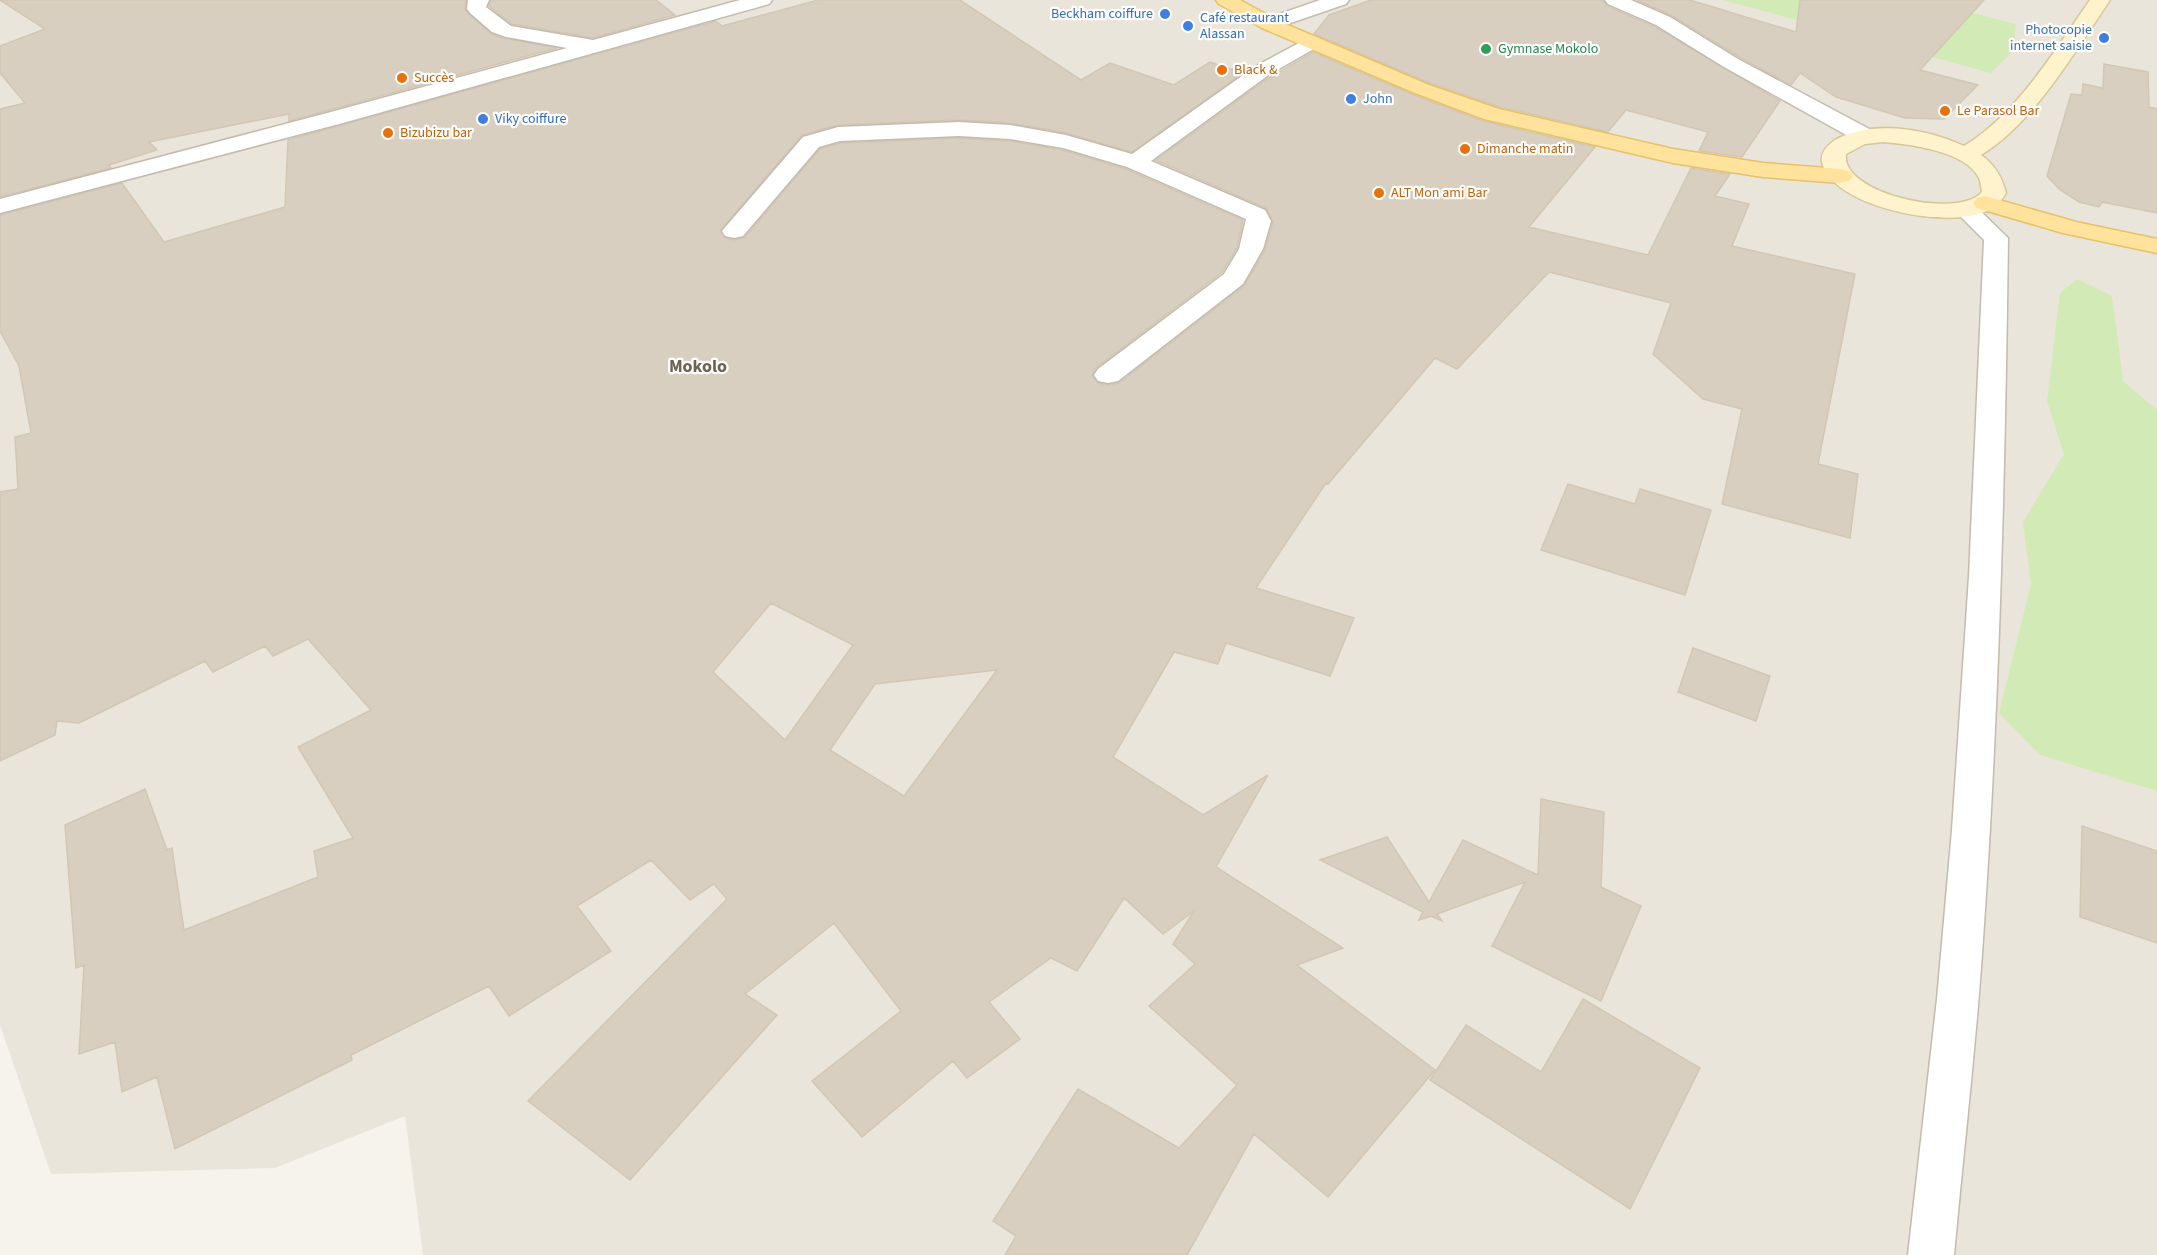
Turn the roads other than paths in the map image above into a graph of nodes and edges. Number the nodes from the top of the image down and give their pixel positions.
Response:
1 (479, 0) edge
2 (762, 0) edge
3 (1226, 0) edge
4 (1339, 0) edge
5 (1616, 0) edge
6 (2100, 0) edge
7 (1269, 24) junction
8 (1312, 42) junction
9 (596, 46) junction
10 (1865, 136) junction
11 (1965, 155) junction
12 (1135, 162) junction
13 (1841, 176) junction
14 (0, 206) edge
15 (1975, 206) junction
16 (734, 231) dead end
17 (2157, 246) edge
18 (1108, 375) dead end
19 (1931, 1255) edge

1 - 9 street
2 - 9 street
3 - 7 main road
4 - 7 street
5 - 10 street
6 - 11 street
7 - 8 main road
8 - 12 street
8 - 13 main road
9 - 14 street
10 - 11 street
10 - 13 street
11 - 15 street
12 - 16 street
12 - 18 street
13 - 15 street
15 - 17 main road
15 - 19 street

